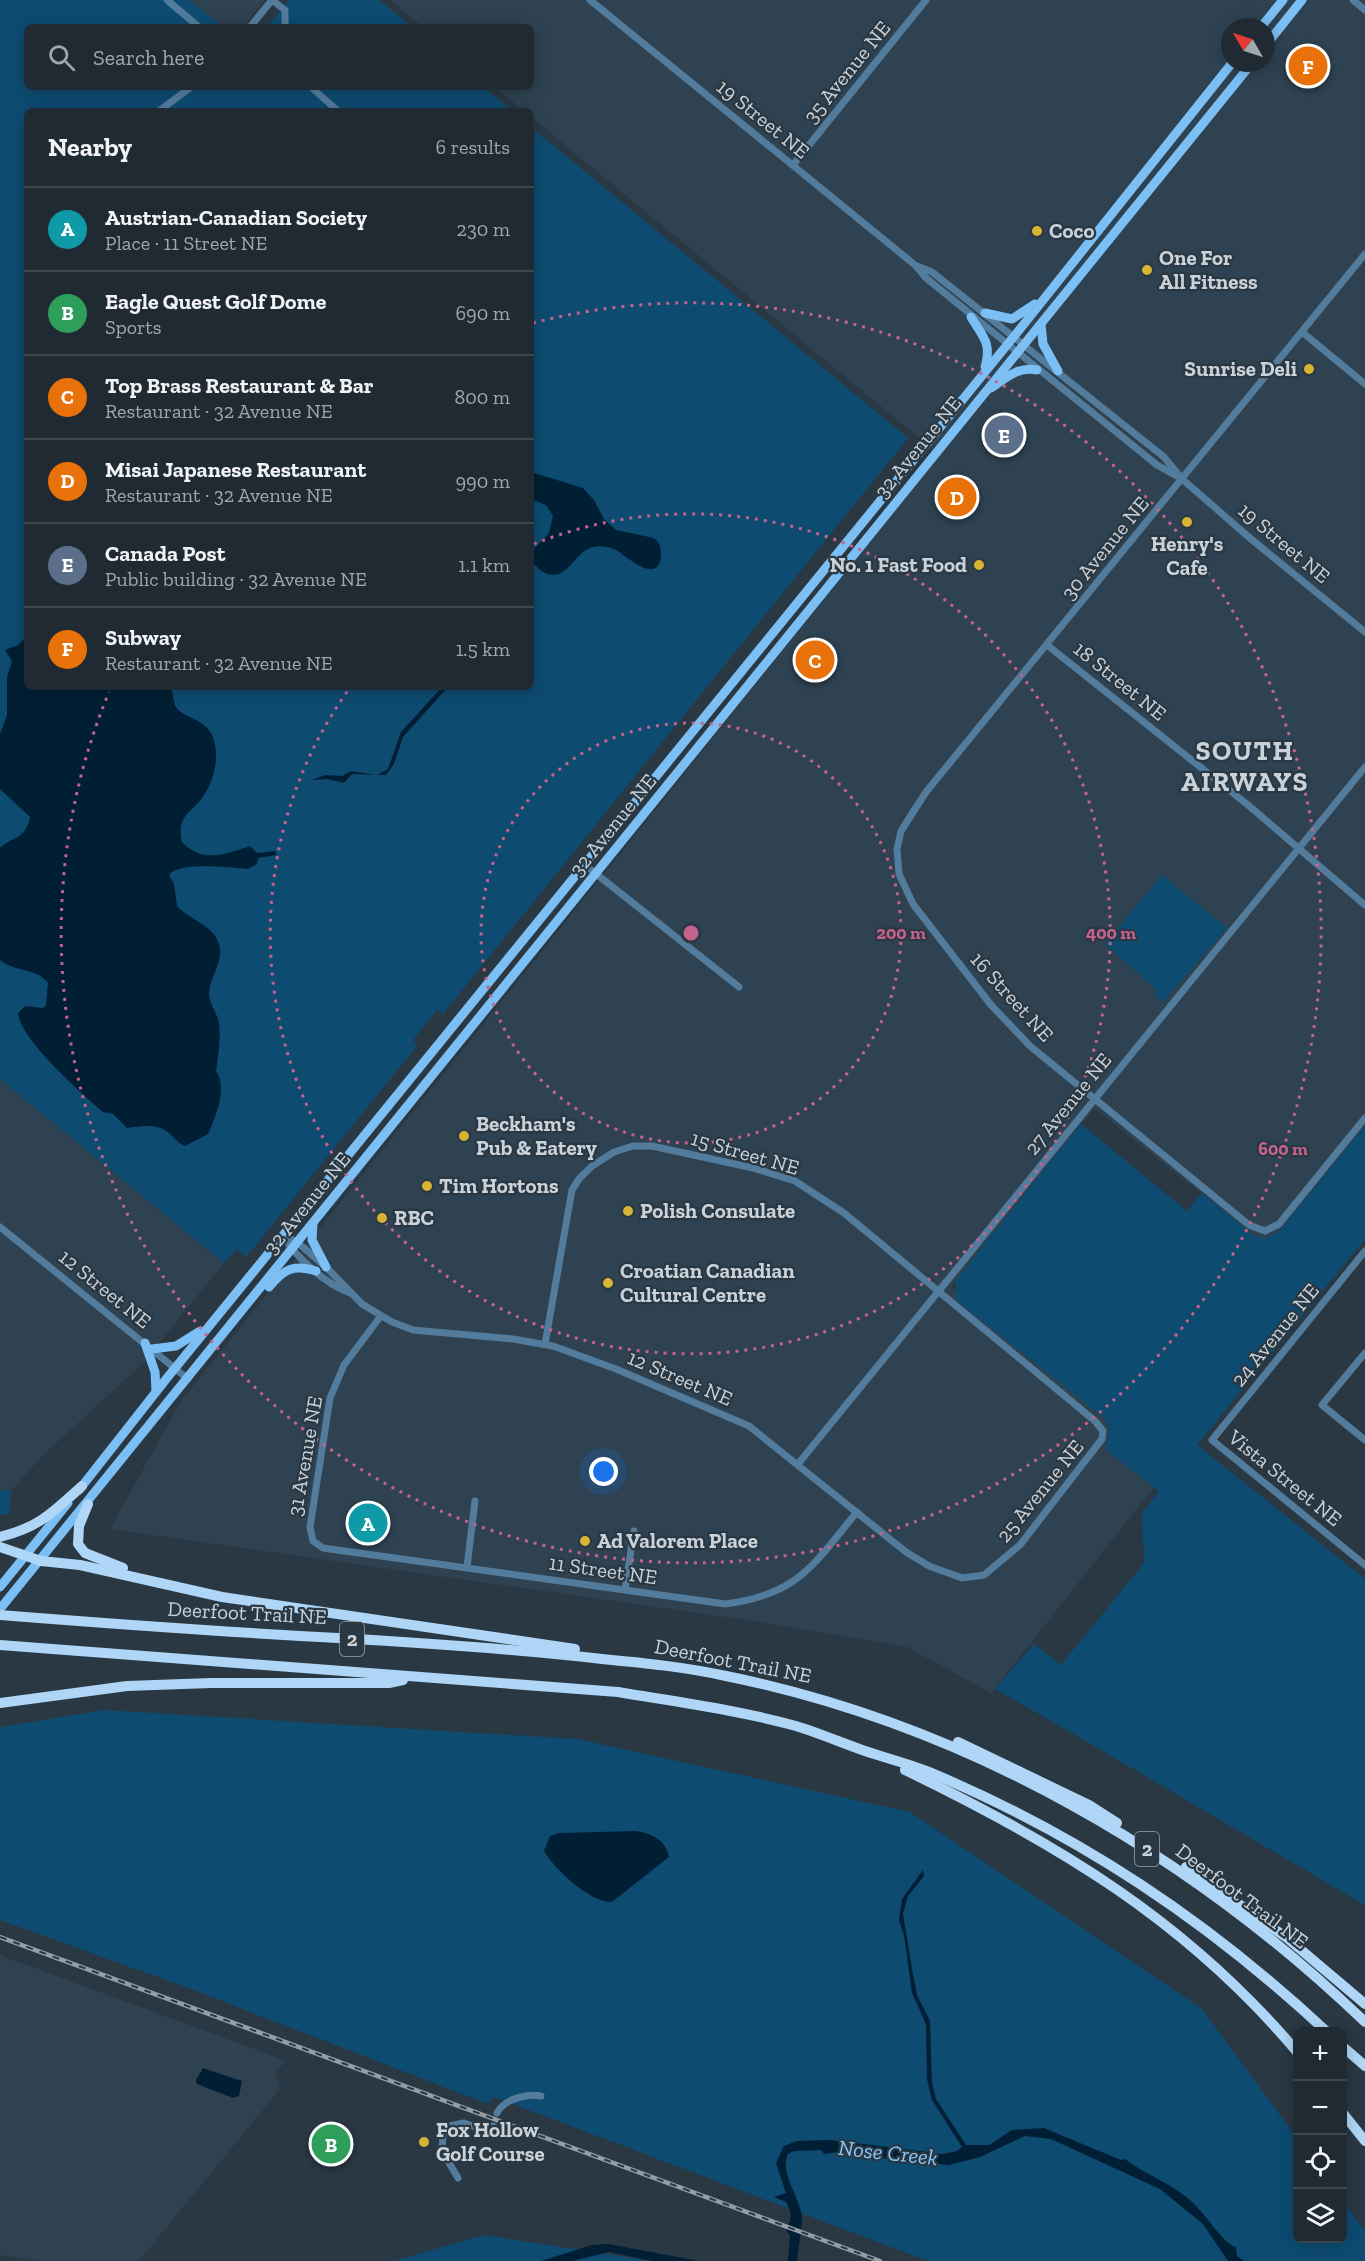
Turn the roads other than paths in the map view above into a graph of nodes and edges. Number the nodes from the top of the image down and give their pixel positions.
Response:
1 (167, 0) edge
2 (272, 0) edge
3 (590, 0) edge
4 (926, 0) edge
5 (1283, 0) edge
6 (1302, 0) edge
7 (1311, 0) edge
8 (1353, 0) edge
9 (1365, 10) edge
10 (1293, 12) junction
11 (1268, 18) edge
12 (195, 24) edge
13 (252, 24) edge
14 (285, 24) edge
15 (1275, 34) edge
16 (1225, 72) edge
17 (1245, 72) edge
18 (187, 90) edge
19 (314, 90) edge
20 (163, 108) edge
21 (335, 108) edge
22 (793, 165) junction
23 (1365, 254) edge
24 (915, 264) junction
25 (1044, 297) junction
26 (985, 313) junction
27 (971, 317) junction
28 (1041, 324) junction
29 (1302, 332) junction
30 (1014, 335) junction
31 (1007, 344) junction
32 (1023, 344) junction
33 (1017, 353) junction
34 (1037, 370) junction
35 (1058, 371) junction
36 (983, 372) junction
37 (1365, 384) edge
38 (986, 390) junction
39 (1182, 479) junction
40 (1365, 632) edge
41 (1047, 645) junction
42 (1365, 767) edge
43 (1298, 851) junction
44 (585, 865) junction
45 (597, 873) junction
46 (899, 874) joint
47 (1365, 905) edge
48 (739, 987) dead end
49 (1093, 1099) junction
50 (1365, 1118) edge
51 (313, 1223) junction
52 (0, 1227) edge
53 (282, 1235) junction
54 (294, 1246) junction
55 (1364, 1253) edge
56 (326, 1267) junction
57 (316, 1271) junction
58 (937, 1290) junction
59 (350, 1293) junction
60 (247, 1306) junction
61 (380, 1317) junction
62 (209, 1325) junction
63 (545, 1344) junction
64 (149, 1346) junction
65 (1365, 1353) edge
66 (175, 1368) junction
67 (188, 1378) junction
68 (156, 1391) junction
69 (1103, 1431) joint
70 (1212, 1440) joint
71 (1365, 1440) edge
72 (798, 1464) junction
73 (82, 1486) junction
74 (475, 1501) dead end
75 (88, 1504) junction
76 (857, 1512) junction
77 (634, 1531) dead end
78 (0, 1537) edge
79 (313, 1541) joint
80 (0, 1547) edge
81 (26, 1555) junction
82 (41, 1561) junction
83 (1365, 1565) edge
84 (466, 1567) junction
85 (962, 1578) joint
86 (0, 1587) edge
87 (189, 1589) junction
88 (625, 1589) junction
89 (0, 1609) edge
90 (0, 1615) edge
91 (0, 1645) edge
92 (676, 1667) junction
93 (414, 1677) junction
94 (3, 1702) edge
95 (897, 1726) junction
96 (864, 1751) junction
97 (1365, 2004) edge
98 (1365, 2022) edge
99 (1323, 2027) edge
100 (1293, 2048) edge
101 (1347, 2050) edge
102 (1365, 2066) edge
103 (541, 2096) dead end
104 (497, 2113) dead end
105 (1347, 2119) edge
106 (493, 2126) dead end
107 (1365, 2142) edge
108 (458, 2178) dead end

1 - 12 street
2 - 13 street
2 - 14 street
3 - 22 street, 19 Street NE
4 - 22 street, 35 Avenue NE
5 - 11 main road
6 - 10 main road
7 - 10 main road
8 - 9 street
10 - 15 main road
16 - 25 main road, 32 Avenue NE
17 - 28 main road, 32 Avenue NE
18 - 20 street
19 - 21 street
22 - 24 street, 19 Street NE
23 - 29 street, 30 Avenue NE
24 - 26 street, 19 Street NE
24 - 27 street, 19 Street NE
25 - 26 main road
25 - 30 main road, 32 Avenue NE
26 - 30 street, 19 Street NE
27 - 31 street, 19 Street NE
27 - 36 main road
28 - 32 main road, 32 Avenue NE
28 - 35 main road
29 - 37 street
29 - 39 street, 30 Avenue NE
30 - 31 main road, 32 Avenue NE
30 - 32 street, 19 Street NE
31 - 33 street, 19 Street NE
31 - 36 main road, 32 Avenue NE
32 - 33 main road, 32 Avenue NE
32 - 35 street, 19 Street NE
33 - 34 street, 19 Street NE
33 - 38 main road, 32 Avenue NE
34 - 38 main road
34 - 39 street, 19 Street NE
35 - 39 street, 19 Street NE
36 - 44 main road, 32 Avenue NE
38 - 45 main road, 32 Avenue NE
39 - 40 street, 19 Street NE
39 - 41 street, 30 Avenue NE
41 - 43 street, 18 Street NE
41 - 46 street, 30 Avenue NE
42 - 43 street, 27 Avenue NE
43 - 47 street, 18 Street NE
43 - 49 street, 27 Avenue NE
44 - 45 street
44 - 53 main road, 32 Avenue NE
45 - 48 street
45 - 51 main road, 32 Avenue NE
46 - 49 street, 16 Street NE
49 - 50 street, 16 Street NE
49 - 58 street, 27 Avenue NE
51 - 54 main road, 32 Avenue NE
51 - 56 main road
52 - 64 street, 12 Street NE
53 - 54 street, 12 Street NE
53 - 62 main road, 32 Avenue NE
54 - 56 street, 12 Street NE
54 - 57 street, 12 Street NE
54 - 60 main road, 32 Avenue NE
55 - 70 street, 24 Avenue NE
56 - 59 street, 12 Street NE
57 - 59 street, 12 Street NE
57 - 60 main road
58 - 63 street, 15 Street NE
58 - 69 street, 15 Street NE
58 - 72 street, 27 Avenue NE
59 - 61 street, 12 Street NE
60 - 67 main road, 32 Avenue NE
61 - 63 street, 12 Street NE
61 - 79 street, 31 Avenue NE
62 - 64 main road
62 - 66 main road, 32 Avenue NE
63 - 72 street, 12 Street NE
64 - 66 street, 12 Street NE
64 - 68 main road
65 - 71 street
66 - 67 street, 12 Street NE
66 - 68 main road, 32 Avenue NE
67 - 75 main road, 32 Avenue NE
68 - 73 main road, 32 Avenue NE
69 - 85 street, 25 Avenue NE
70 - 83 street, Vista Street NE
72 - 76 street, 12 Street NE
73 - 78 highway
73 - 81 main road, 32 Avenue NE
74 - 84 street
75 - 82 main road, 32 Avenue NE
75 - 87 highway
76 - 85 street, 12 Street NE
76 - 88 street, 11 Street NE
77 - 88 street
79 - 84 street, 11 Street NE
80 - 81 highway
81 - 82 highway
81 - 86 main road, 32 Avenue NE
82 - 87 highway
82 - 89 main road, 32 Avenue NE
84 - 88 street, 11 Street NE
87 - 92 highway
90 - 92 highway, Deerfoot Trail NE / 2
91 - 93 highway, 2
92 - 95 highway, Deerfoot Trail NE / 2
93 - 94 highway
93 - 96 highway, 2
95 - 97 highway
95 - 98 highway, Deerfoot Trail NE / 2
96 - 99 highway, 2
96 - 100 highway
101 - 102 highway
103 - 104 street
105 - 107 highway
106 - 108 street

